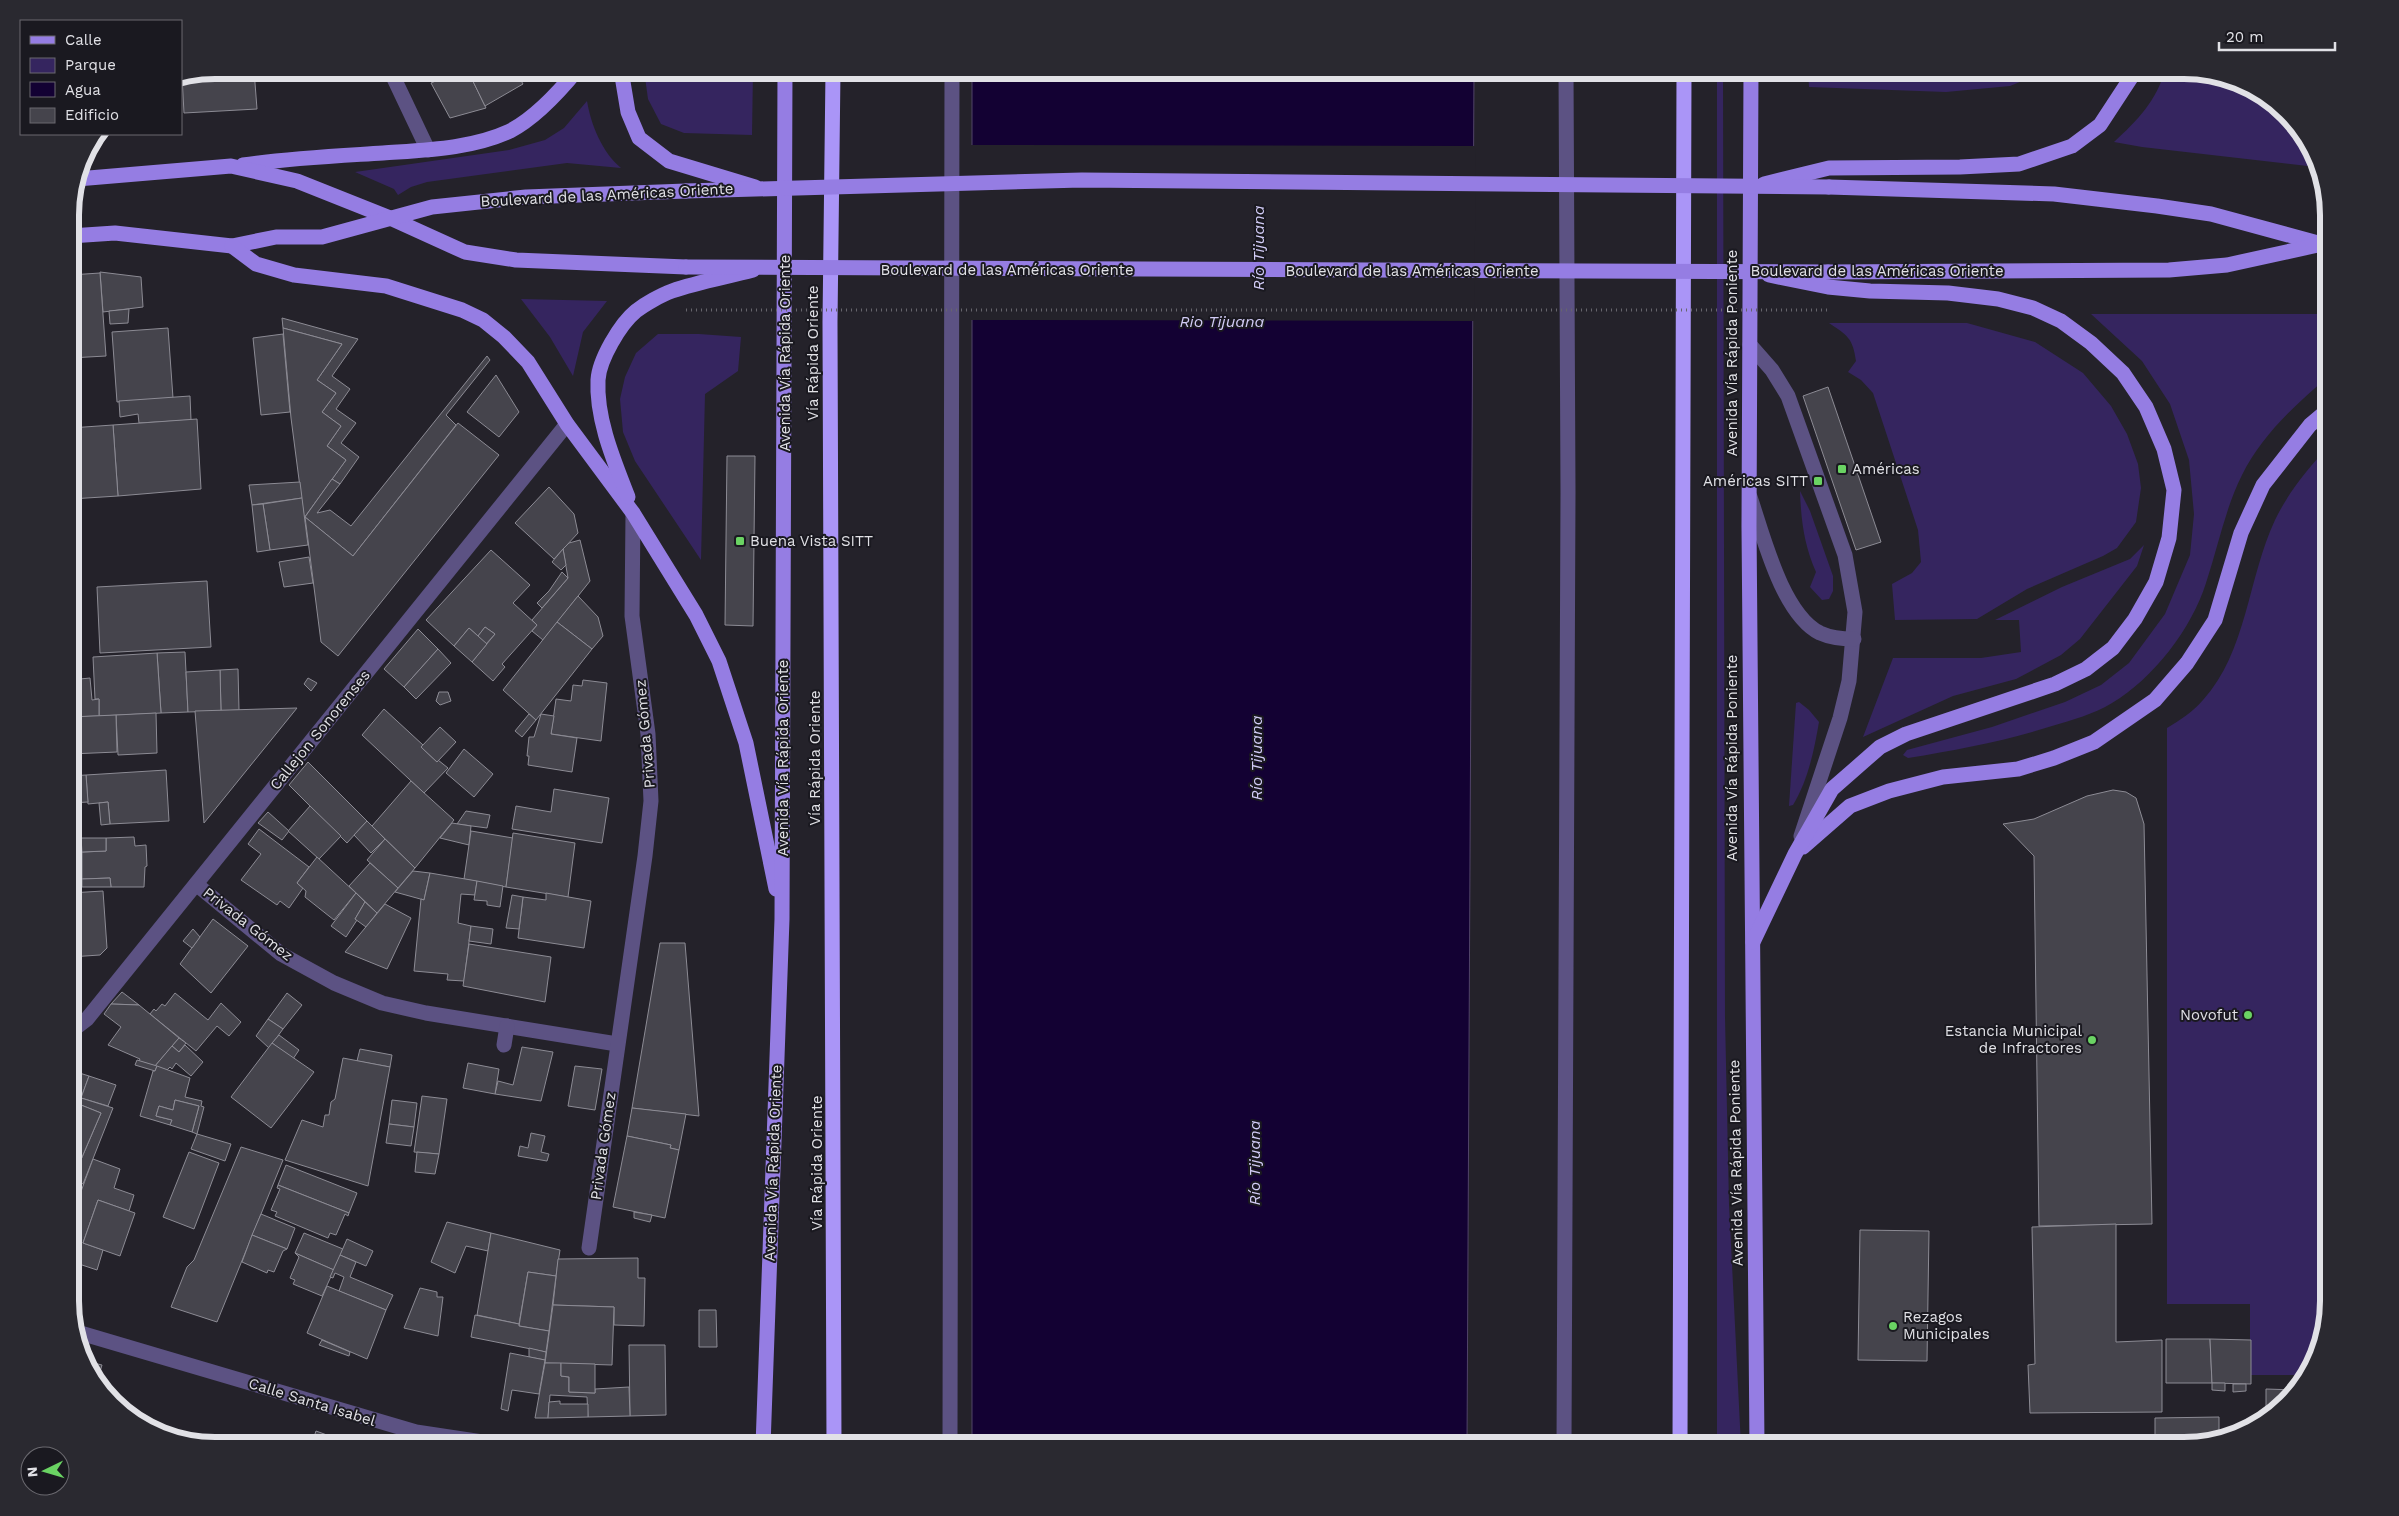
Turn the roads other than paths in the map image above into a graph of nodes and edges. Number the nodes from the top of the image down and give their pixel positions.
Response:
1 (394, 79) edge
2 (570, 79) edge
3 (625, 79) edge
4 (785, 79) edge
5 (833, 79) edge
6 (952, 79) edge
7 (1566, 79) edge
8 (1684, 79) edge
9 (1751, 79) edge
10 (2130, 79) edge
11 (428, 150) junction
12 (231, 166) junction
13 (83, 178) edge
14 (1760, 186) junction
15 (756, 187) junction
16 (390, 218) junction
17 (79, 235) edge
18 (2320, 243) edge
19 (232, 246) junction
20 (2320, 246) edge
21 (757, 269) junction
22 (1828, 279) junction
23 (1750, 345) junction
24 (2320, 417) edge
25 (567, 424) junction
26 (1749, 495) junction
27 (634, 513) junction
28 (1854, 639) junction
29 (1795, 854) junction
30 (196, 884) junction
31 (782, 919) junction
32 (1751, 945) junction
33 (79, 1025) edge
34 (507, 1026) junction
35 (617, 1044) junction
36 (504, 1045) dead end
37 (589, 1248) dead end
38 (83, 1334) edge
39 (449, 1437) edge
40 (763, 1437) edge
41 (834, 1437) edge
42 (950, 1437) edge
43 (1564, 1437) edge
44 (1680, 1437) edge
45 (1757, 1437) edge

1 - 11 street
2 - 11 main road
3 - 15 main road
4 - 31 main road, Avenida Vía Rápida Oriente
5 - 41 highway, Vía Rápida Oriente
6 - 42 street
7 - 43 street
8 - 44 highway
9 - 23 main road, Avenida Vía Rápida Poniente
10 - 14 main road, bridge
11 - 12 main road
12 - 13 main road, Boulevard de las Américas Oriente
12 - 16 main road, Boulevard de las Américas Oriente
14 - 15 main road, Boulevard de las Américas Oriente, bridge
14 - 18 main road, Boulevard de las Américas Oriente, bridge
15 - 16 main road, Boulevard de las Américas Oriente, bridge
16 - 19 main road, Boulevard de las Américas Oriente
16 - 21 main road, Boulevard de las Américas Oriente, bridge
17 - 19 main road, Boulevard de las Américas Oriente
19 - 25 main road
20 - 22 main road, Boulevard de las Américas Oriente
21 - 22 main road, Boulevard de las Américas Oriente, bridge
21 - 27 main road
22 - 29 main road
23 - 26 main road, Avenida Vía Rápida Poniente
23 - 28 street
24 - 29 main road
25 - 27 main road
25 - 30 street, Callejon Sonorenses
26 - 28 street
26 - 32 main road, Avenida Vía Rápida Poniente
27 - 31 main road
27 - 35 street, Privada Gómez
28 - 29 street
29 - 32 main road
30 - 33 street, Callejon Sonorenses
30 - 34 street, Privada Gómez
31 - 40 main road, Avenida Vía Rápida Oriente
32 - 45 main road, Avenida Vía Rápida Poniente
34 - 35 street, Privada Gómez
34 - 36 street
35 - 37 street, Privada Gómez
38 - 39 street, Calle Santa Isabel

